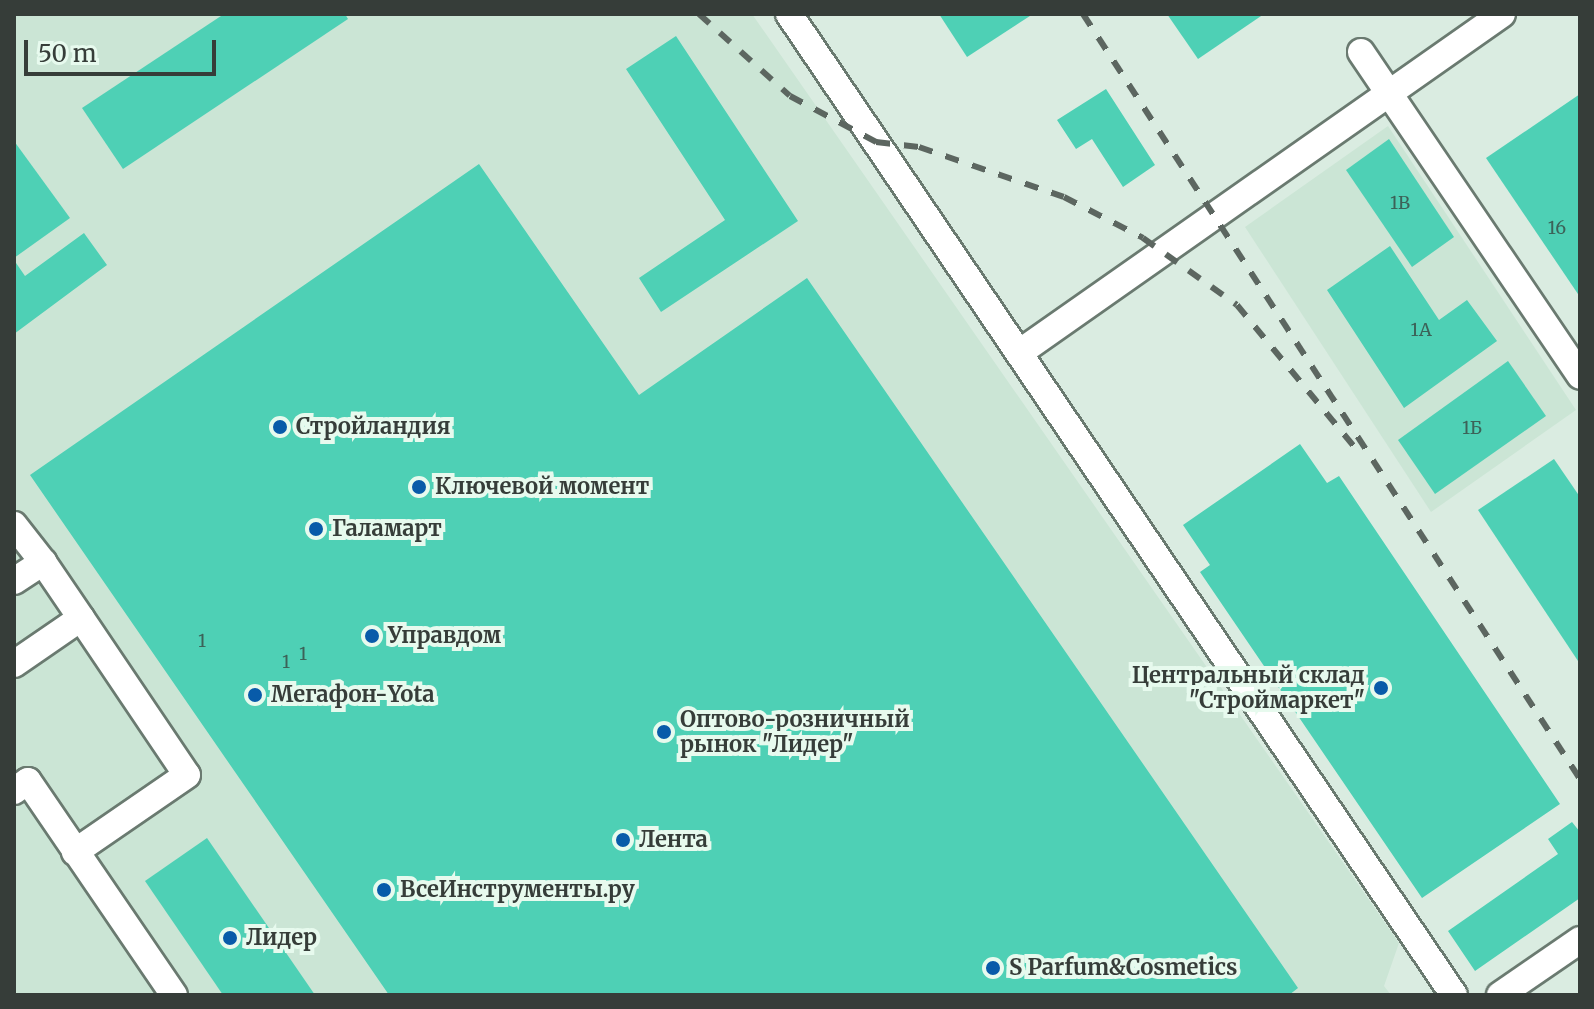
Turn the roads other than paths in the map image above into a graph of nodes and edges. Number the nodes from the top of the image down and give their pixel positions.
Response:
1 (789, 14) edge
2 (1502, 14) edge
3 (1361, 52) dead end
4 (1386, 92) junction
5 (1019, 353) junction
6 (1580, 376) edge
7 (14, 525) edge
8 (43, 562) junction
9 (14, 581) edge
10 (81, 618) junction
11 (14, 664) edge
12 (19, 778) edge
13 (75, 852) junction
14 (1580, 940) edge
15 (174, 995) edge
16 (1454, 995) edge
17 (1500, 995) edge

1 - 5 lane
2 - 4 lane
3 - 4 lane
4 - 5 lane
4 - 6 lane
5 - 16 lane
7 - 8 lane
8 - 9 lane
8 - 10 lane
10 - 11 lane
10 - 13 lane
12 - 13 lane
13 - 15 lane
14 - 17 lane

